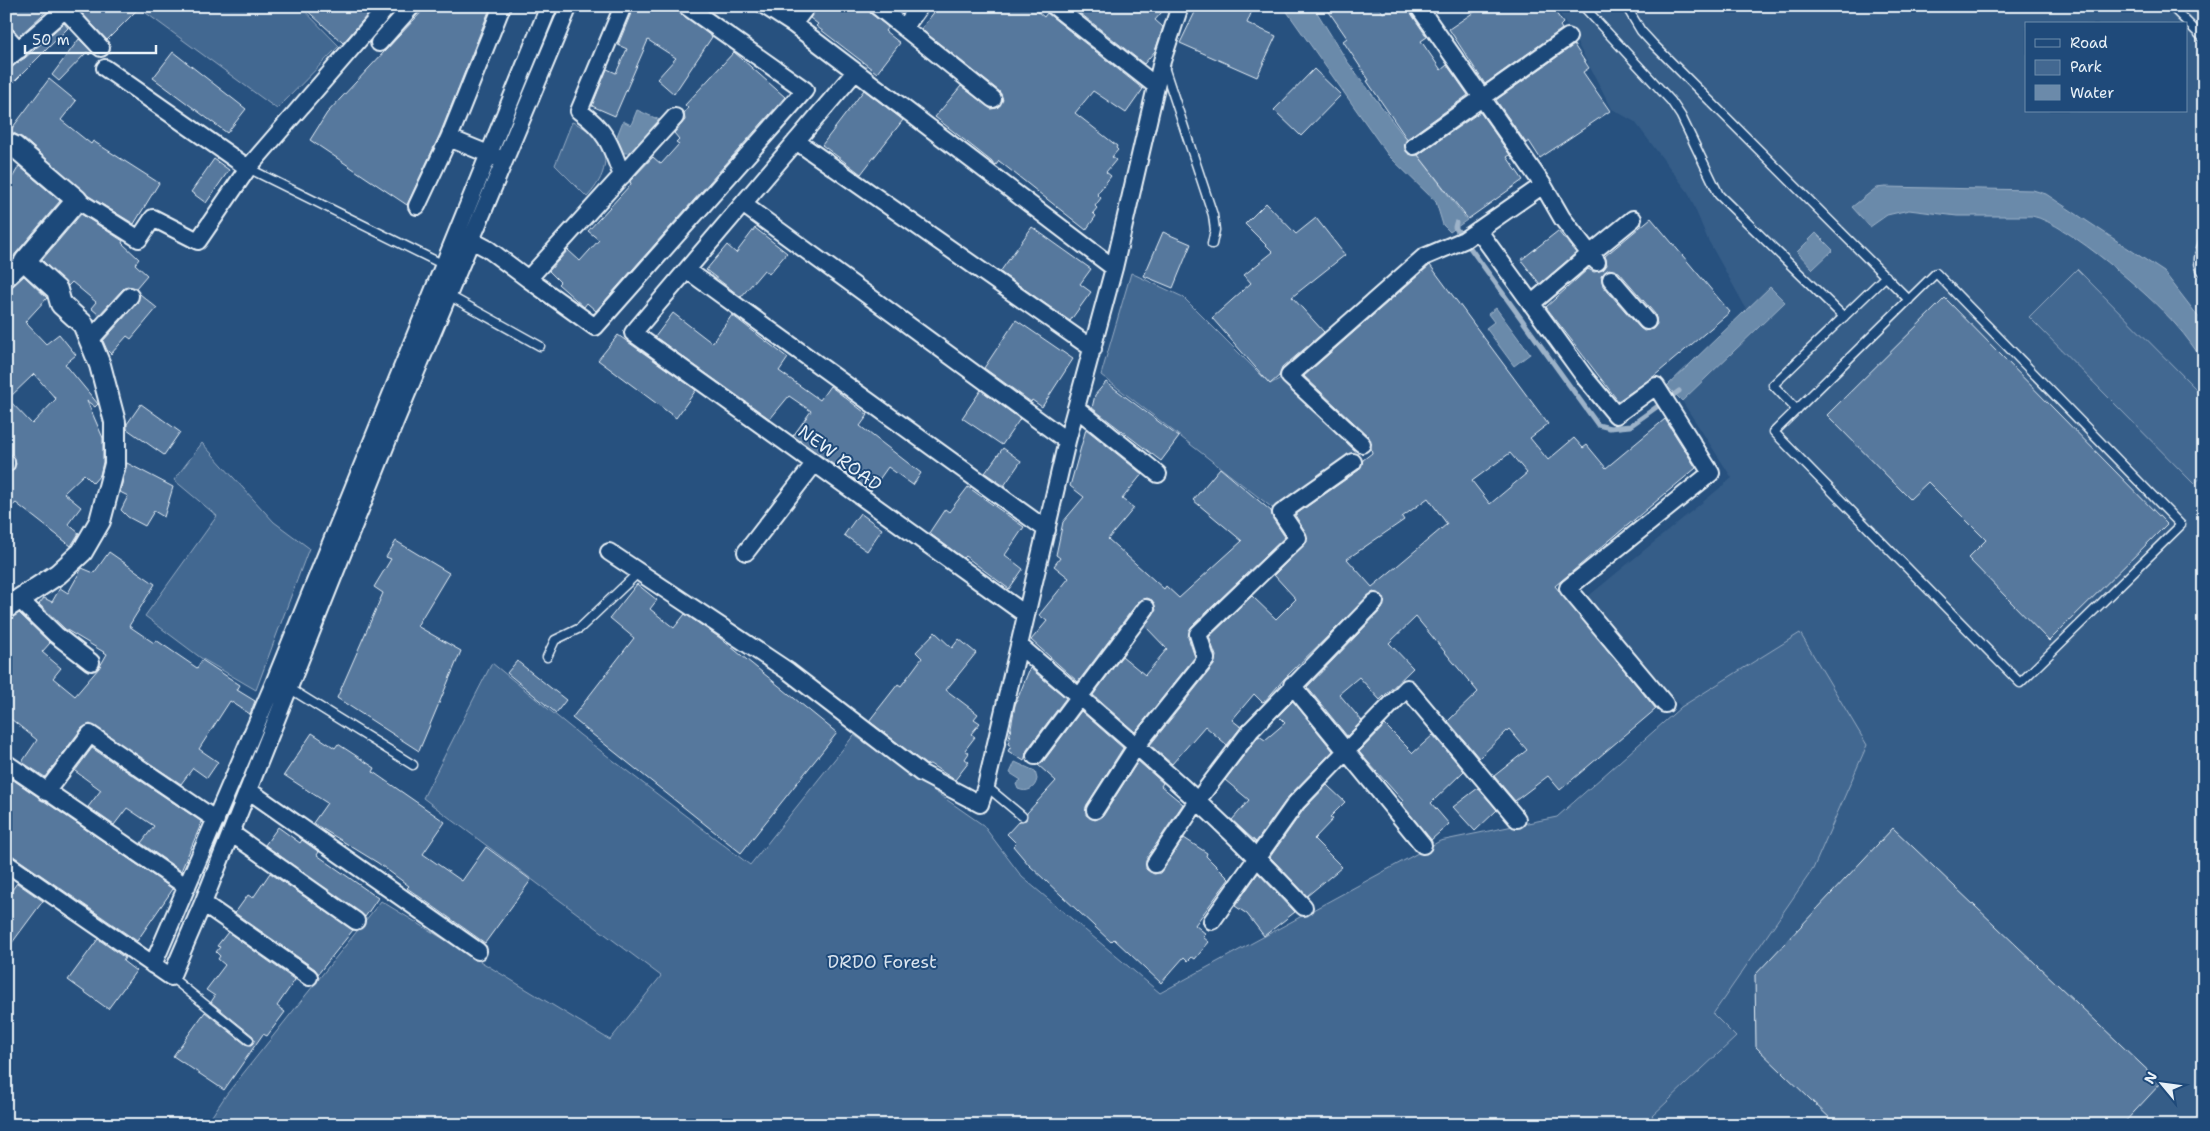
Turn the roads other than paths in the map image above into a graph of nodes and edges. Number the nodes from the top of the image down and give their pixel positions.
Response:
1 (388, 6) edge
2 (412, 6) edge
3 (502, 6) edge
4 (549, 6) edge
5 (569, 6) edge
6 (623, 6) edge
7 (686, 6) edge
8 (765, 6) edge
9 (807, 6) edge
10 (877, 6) edge
11 (920, 6) edge
12 (1054, 6) edge
13 (1180, 6) edge
14 (1418, 6) edge
15 (1583, 6) edge
16 (1626, 6) edge
17 (2171, 6) edge
18 (65, 8) edge
19 (2187, 22) edge
20 (2188, 23) edge
21 (793, 24) junction
22 (904, 28) junction
23 (6, 36) edge
24 (1568, 37) dead end
25 (2204, 39) edge
26 (379, 44) dead end
27 (101, 48) dead end
28 (13, 55) edge
29 (1162, 62) junction
30 (105, 68) dead end
31 (855, 72) junction
32 (1156, 86) junction
33 (1481, 98) junction
34 (993, 99) dead end
35 (675, 117) dead end
36 (449, 138) junction
37 (796, 141) junction
38 (6, 143) edge
39 (1414, 146) dead end
40 (489, 154) junction
41 (504, 160) junction
42 (248, 168) junction
43 (622, 176) junction
44 (1543, 185) junction
45 (77, 200) junction
46 (744, 205) junction
47 (417, 206) dead end
48 (1633, 219) dead end
49 (1478, 230) junction
50 (471, 240) junction
51 (2204, 240) edge
52 (1212, 244) dead end
53 (1593, 258) junction
54 (25, 261) junction
55 (451, 268) junction
56 (1114, 268) junction
57 (687, 270) junction
58 (2204, 273) edge
59 (1886, 276) junction
60 (6, 279) edge
61 (528, 279) junction
62 (1611, 279) dead end
63 (448, 295) junction
64 (130, 296) dead end
65 (1909, 300) junction
66 (1531, 304) junction
67 (1844, 317) junction
68 (1647, 321) dead end
69 (90, 340) junction
70 (540, 346) dead end
71 (1093, 349) junction
72 (1076, 408) junction
73 (1797, 410) junction
74 (1067, 440) junction
75 (1362, 444) dead end
76 (1353, 462) dead end
77 (814, 464) junction
78 (1158, 474) dead end
79 (1047, 530) junction
80 (609, 552) dead end
81 (746, 552) dead end
82 (639, 572) junction
83 (1375, 602) dead end
84 (13, 604) edge
85 (1146, 608) dead end
86 (1025, 614) junction
87 (1020, 646) junction
88 (547, 657) dead end
89 (91, 662) dead end
90 (1292, 685) junction
91 (281, 686) junction
92 (1079, 697) junction
93 (1665, 704) dead end
94 (1137, 745) junction
95 (1345, 750) junction
96 (1035, 756) dead end
97 (6, 763) edge
98 (413, 765) dead end
99 (986, 786) junction
100 (248, 790) junction
101 (46, 792) junction
102 (1197, 801) junction
103 (1095, 810) dead end
104 (1022, 816) dead end
105 (1517, 819) dead end
106 (216, 820) junction
107 (231, 833) junction
108 (1423, 845) dead end
109 (1257, 856) junction
110 (6, 863) edge
111 (1155, 864) dead end
112 (187, 888) junction
113 (203, 903) junction
114 (1304, 907) dead end
115 (1212, 920) dead end
116 (356, 921) dead end
117 (478, 951) dead end
118 (153, 965) junction
119 (170, 977) junction
120 (309, 977) dead end
121 (249, 1040) dead end

1 - 42 street
2 - 26 street
3 - 36 street
4 - 40 street
5 - 41 street
6 - 43 street
7 - 61 street
8 - 21 street
9 - 21 street
10 - 22 street
11 - 22 street
12 - 32 street
13 - 29 street
14 - 33 street
15 - 67 lane
16 - 59 lane
17 - 19 lane
18 - 27 street
18 - 28 street
20 - 25 lane
21 - 31 street
22 - 34 street
23 - 28 street
24 - 33 street
29 - 32 street
29 - 52 lane
30 - 42 street
31 - 37 street
31 - 56 street
32 - 56 street
33 - 39 street
33 - 44 street
35 - 43 street
36 - 40 street
36 - 47 street
37 - 46 street
37 - 71 street
38 - 45 street
40 - 41 street
40 - 55 street
41 - 50 street
42 - 45 street
42 - 55 lane
43 - 61 street
44 - 49 street
44 - 53 street
45 - 54 street
46 - 57 street
46 - 74 street
48 - 53 street
49 - 66 street
49 - 75 street
50 - 55 street
50 - 61 street
51 - 58 lane
53 - 66 street
54 - 60 street
54 - 69 street
55 - 63 street
55 - 91 street
56 - 71 street
57 - 77 street, NEW ROAD
57 - 79 street
59 - 65 lane
59 - 67 lane
62 - 68 street
63 - 70 lane
63 - 91 street
64 - 69 street
65 - 73 lane
65 - 73 lane
66 - 93 street
67 - 73 lane
69 - 84 street
71 - 72 street
72 - 74 street
72 - 78 street
74 - 79 street
76 - 94 street
77 - 81 street
77 - 86 street, NEW ROAD
79 - 86 street
80 - 82 street
82 - 88 lane
82 - 99 street
83 - 90 street
84 - 89 street
85 - 92 street
86 - 87 street
87 - 92 street
87 - 99 street
90 - 95 street
90 - 102 street
91 - 98 lane
91 - 100 street
91 - 106 street
92 - 94 street
92 - 96 street
94 - 102 street
94 - 103 street
95 - 105 street
95 - 108 street
95 - 109 street
97 - 101 street
99 - 104 lane
100 - 107 street
100 - 117 street
101 - 106 street
101 - 112 street
102 - 109 street
102 - 111 street
106 - 112 street
107 - 113 street
107 - 116 street
109 - 114 street
109 - 115 street
110 - 118 street
112 - 118 street
113 - 119 street
113 - 120 street
118 - 119 street
119 - 121 lane

